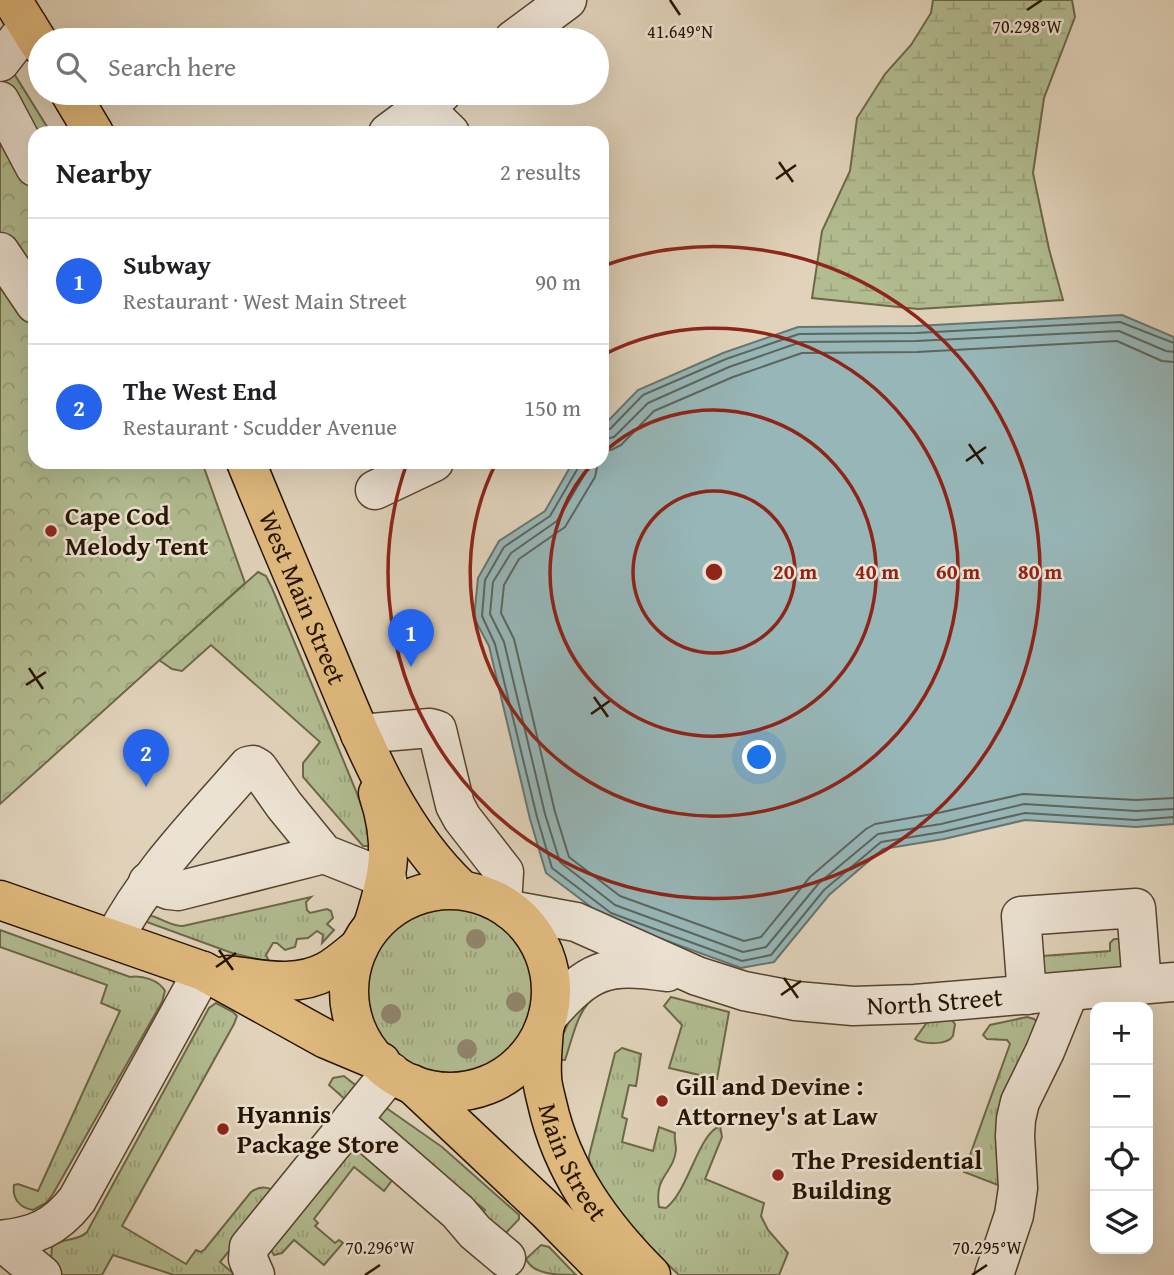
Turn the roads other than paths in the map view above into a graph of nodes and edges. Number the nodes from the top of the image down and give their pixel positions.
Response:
1 (567, 0) edge
2 (27, 24) edge
3 (529, 28) edge
4 (0, 62) edge
5 (0, 101) edge
6 (77, 105) edge
7 (425, 105) edge
8 (435, 105) edge
9 (90, 126) edge
10 (397, 126) edge
11 (446, 126) edge
12 (28, 154) edge
13 (0, 252) edge
14 (28, 294) edge
15 (249, 469) edge
16 (419, 469) edge
17 (375, 490) dead end
18 (360, 734) junction
19 (324, 853) junction
20 (387, 879) junction
21 (148, 882) junction
22 (462, 890) junction
23 (0, 900) edge
24 (506, 907) junction
25 (366, 936) junction
26 (114, 939) junction
27 (203, 971) junction
28 (697, 976) junction
29 (1158, 984) edge
30 (1069, 992) junction
31 (1027, 995) junction
32 (546, 1022) junction
33 (395, 1073) junction
34 (352, 1120) junction
35 (0, 1240) edge
36 (255, 1257) edge
37 (506, 1258) dead end
38 (42, 1275) edge
39 (275, 1275) edge
40 (610, 1275) edge
41 (651, 1275) edge
42 (994, 1275) edge

1 - 3 street
2 - 4 street
5 - 12 street
6 - 9 main road
7 - 10 street
8 - 11 street
13 - 14 street
15 - 18 main road, West Main Street
16 - 17 street
18 - 20 main road, West Main Street
18 - 22 main road, West Main Street
18 - 24 street
19 - 20 street
19 - 21 street
19 - 21 street
20 - 25 main road, West Main Street
21 - 26 street
22 - 24 main road
22 - 25 main road
23 - 26 main road
24 - 28 street, North Street
24 - 32 main road
25 - 27 main road
25 - 33 main road
26 - 27 main road
27 - 33 main road
27 - 35 street
28 - 31 street, North Street
28 - 32 street, North Street
29 - 30 street, North Street
29 - 31 street
30 - 31 street, North Street
30 - 42 street
32 - 33 main road
32 - 41 main road, Main Street
33 - 34 street
33 - 40 main road, Main Street
34 - 36 street
34 - 37 street
35 - 38 street
36 - 39 street

